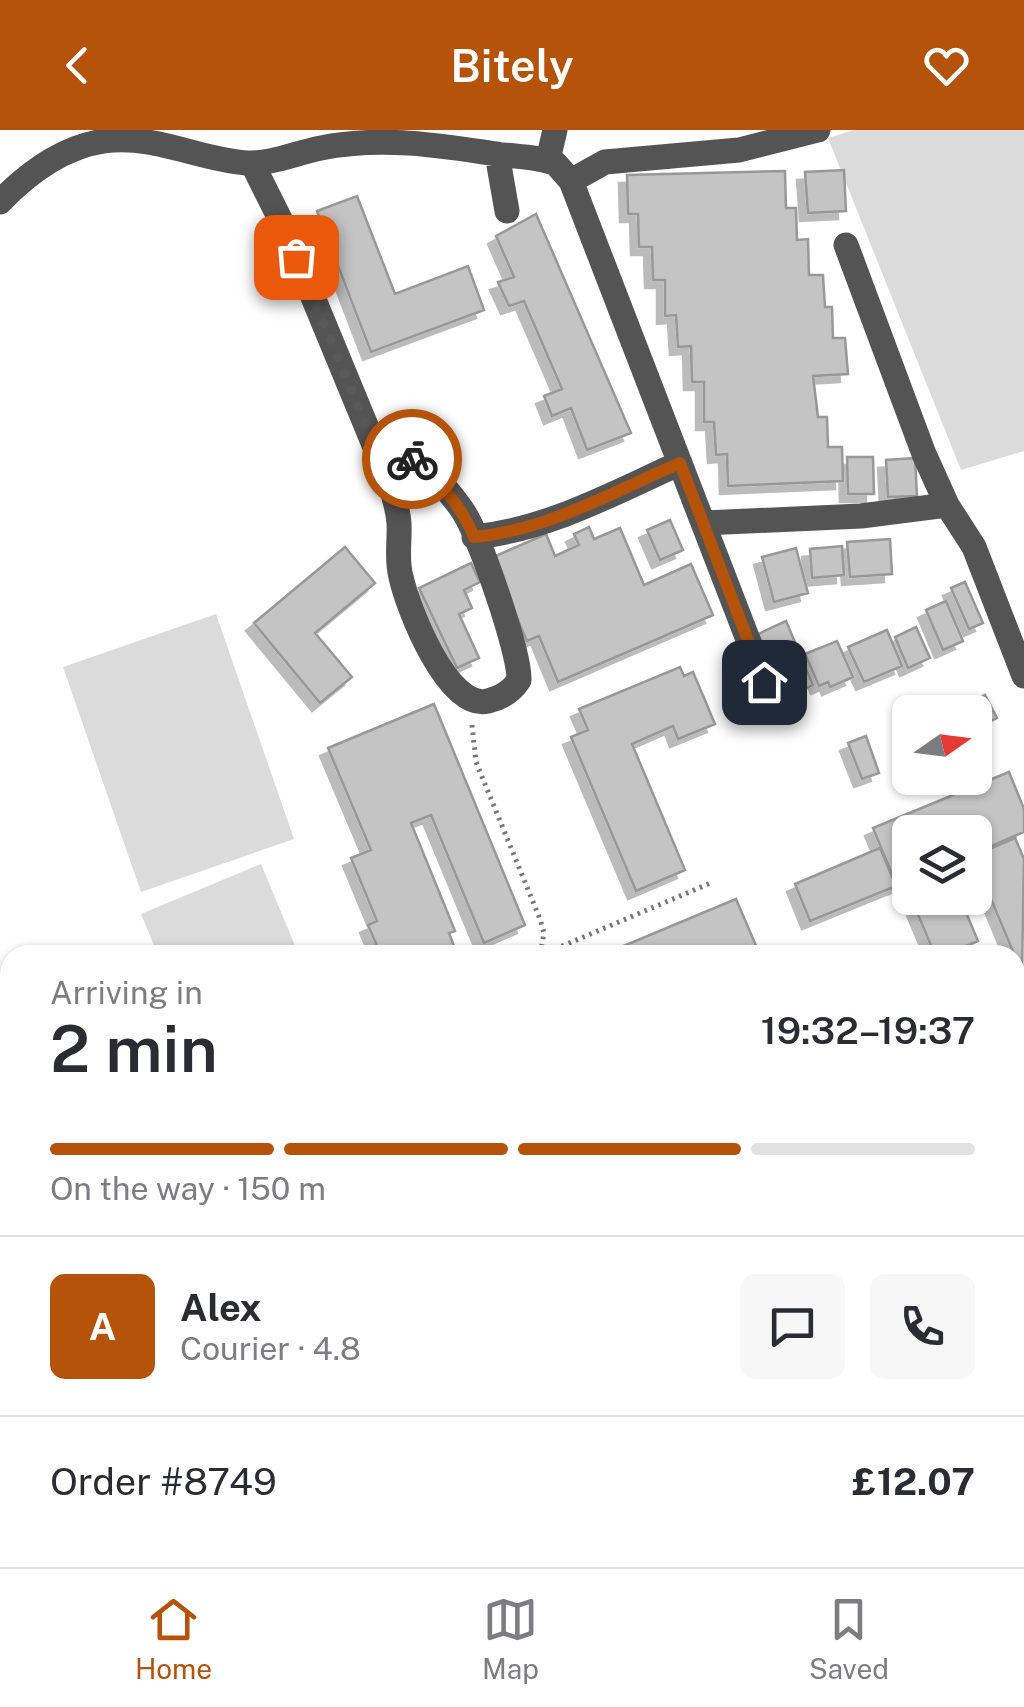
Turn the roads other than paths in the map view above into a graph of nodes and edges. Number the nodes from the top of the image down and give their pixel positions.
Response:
1 (555, 130) edge
2 (818, 130) edge
3 (448, 138) edge
4 (497, 154) junction
5 (548, 160) junction
6 (252, 163) junction
7 (570, 181) junction
8 (0, 202) edge
9 (507, 211) dead end
10 (846, 245) dead end
11 (379, 456) junction
12 (680, 463) junction
13 (947, 505) junction
14 (704, 523) junction
15 (474, 537) junction
16 (1024, 676) edge
17 (764, 682) dead end

1 - 5 lane
2 - 7 lane
3 - 4 lane
3 - 6 lane
4 - 5 lane
4 - 9 lane
5 - 7 lane
6 - 8 lane
6 - 11 lane
7 - 12 lane
10 - 13 lane
11 - 15 lane
11 - 15 lane
12 - 14 lane
12 - 15 lane
13 - 14 lane
13 - 16 lane
14 - 17 lane

